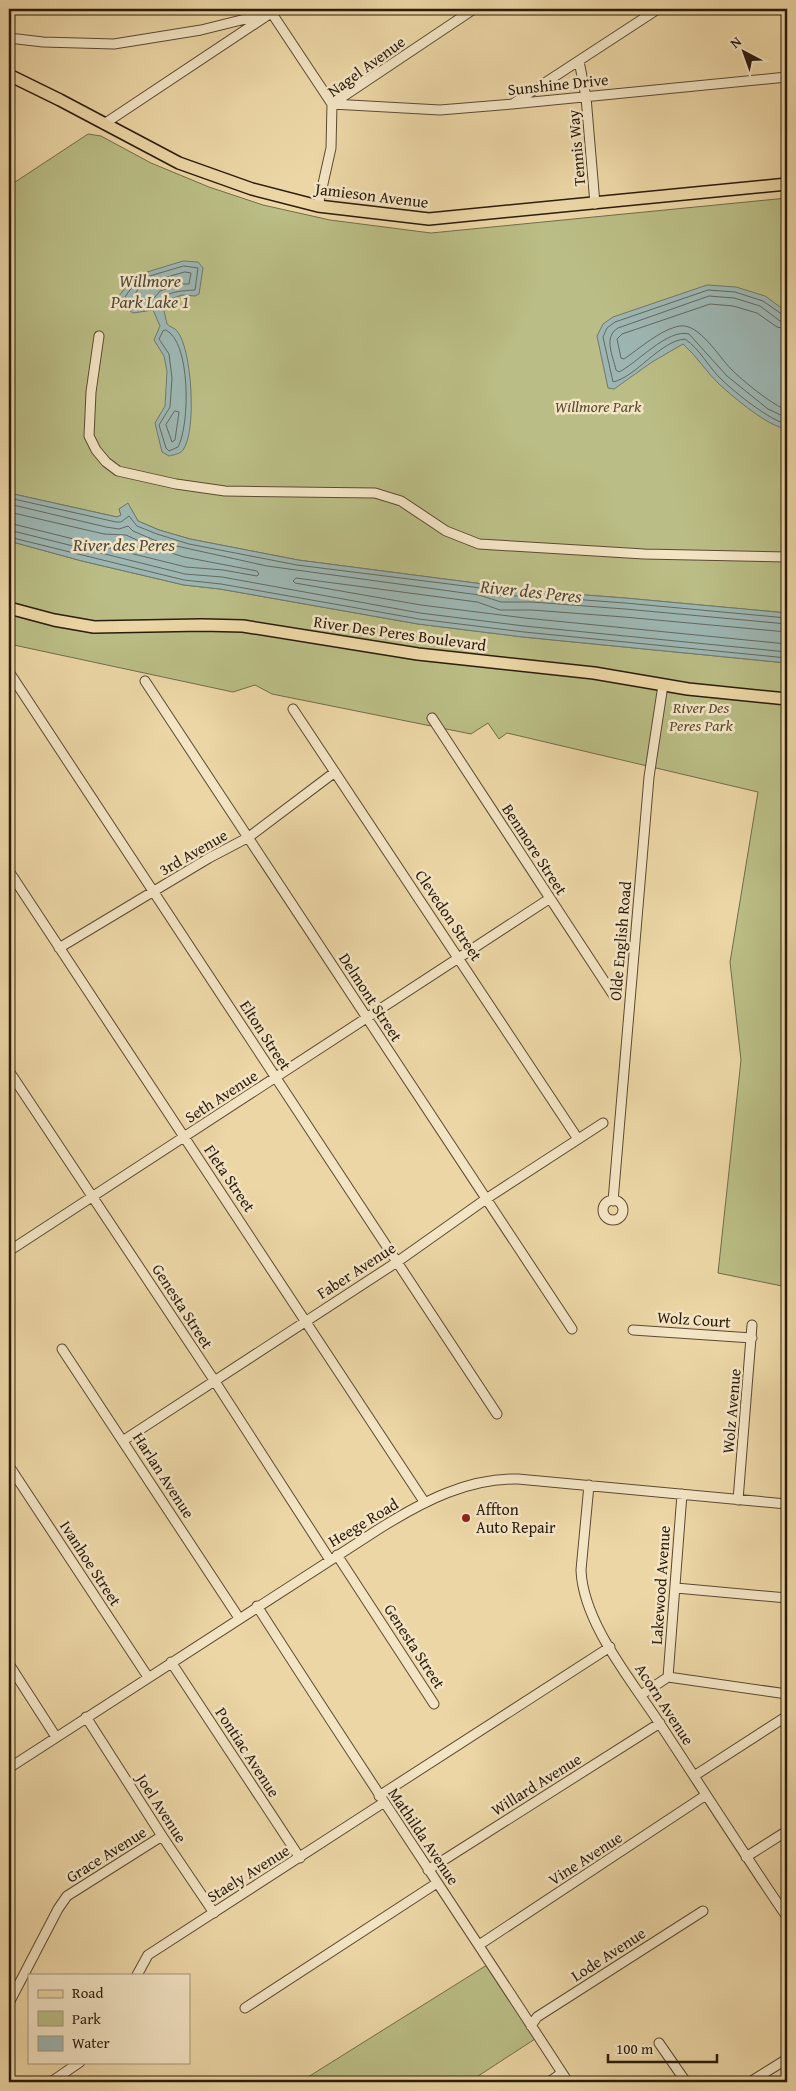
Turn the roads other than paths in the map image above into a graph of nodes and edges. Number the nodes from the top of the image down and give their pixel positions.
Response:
1 (474, 9) edge
2 (658, 9) edge
3 (272, 10) edge
4 (9, 38) edge
5 (579, 61) junction
6 (9, 75) edge
7 (787, 77) edge
8 (586, 97) junction
9 (332, 104) junction
10 (512, 104) junction
11 (104, 124) junction
12 (787, 184) edge
13 (595, 204) junction
14 (318, 206) junction
15 (99, 336) dead end
16 (787, 557) edge
17 (9, 608) edge
18 (9, 672) edge
19 (145, 681) dead end
20 (663, 685) junction
21 (787, 699) edge
22 (293, 708) dead end
23 (432, 718) dead end
24 (335, 772) junction
25 (249, 837) junction
26 (9, 871) edge
27 (154, 891) junction
28 (549, 899) junction
29 (60, 948) junction
30 (459, 958) junction
31 (614, 996) dead end
32 (367, 1018) junction
33 (9, 1070) edge
34 (276, 1078) junction
35 (603, 1123) dead end
36 (185, 1137) junction
37 (578, 1139) junction
38 (93, 1197) junction
39 (486, 1199) junction
40 (614, 1201) dead end
41 (9, 1251) edge
42 (397, 1262) junction
43 (306, 1320) junction
44 (752, 1324) dead end
45 (572, 1329) dead end
46 (633, 1330) dead end
47 (752, 1338) junction
48 (62, 1349) dead end
49 (214, 1380) junction
50 (498, 1414) dead end
51 (124, 1440) junction
52 (9, 1466) edge
53 (589, 1486) junction
54 (682, 1494) junction
55 (738, 1500) junction
56 (425, 1503) junction
57 (787, 1504) edge
58 (333, 1557) junction
59 (676, 1588) junction
60 (787, 1598) edge
61 (257, 1606) junction
62 (239, 1618) junction
63 (610, 1647) junction
64 (171, 1662) junction
65 (9, 1664) edge
66 (148, 1677) junction
67 (668, 1677) junction
68 (787, 1694) edge
69 (640, 1695) junction
70 (434, 1704) dead end
71 (787, 1716) edge
72 (86, 1717) junction
73 (660, 1723) junction
74 (56, 1737) junction
75 (9, 1768) edge
76 (694, 1776) junction
77 (706, 1795) junction
78 (381, 1800) junction
79 (787, 1831) edge
80 (162, 1836) junction
81 (746, 1857) junction
82 (300, 1858) junction
83 (428, 1870) junction
84 (438, 1883) junction
85 (703, 1911) dead end
86 (214, 1913) junction
87 (787, 1917) edge
88 (479, 1945) junction
89 (138, 1974) edge
90 (9, 2003) edge
91 (246, 2008) dead end
92 (531, 2026) junction
93 (659, 2043) dead end
94 (787, 2059) edge
95 (77, 2064) edge
96 (562, 2073) junction
97 (51, 2082) edge
98 (549, 2082) edge
99 (568, 2082) edge
100 (686, 2082) edge
101 (750, 2082) edge

1 - 9 street, Nagel Avenue
2 - 5 street
3 - 4 street
3 - 9 street
3 - 11 street
5 - 8 street, Tennis Way
5 - 10 street
6 - 11 main road, Jamieson Avenue
7 - 8 street, Sunshine Drive
8 - 10 street, Sunshine Drive
8 - 13 street, Tennis Way
9 - 10 street, Sunshine Drive
9 - 14 street, Nagel Avenue
11 - 14 main road, Jamieson Avenue
12 - 13 main road, Jamieson Avenue
13 - 14 main road, Jamieson Avenue
15 - 16 street
17 - 20 main road, River Des Peres Boulevard
18 - 27 street, Elton Street
19 - 25 street, Delmont Street
20 - 21 main road, River Des Peres Boulevard
20 - 40 street, Olde English Road
22 - 24 street, Clevedon Street
23 - 28 street, Benmore Street
24 - 25 street, 3rd Avenue
24 - 30 street, Clevedon Street
25 - 27 street, 3rd Avenue
25 - 32 street, Delmont Street
26 - 29 street, Fleta Street
27 - 29 street, 3rd Avenue
27 - 34 street, Elton Street
28 - 30 street, Seth Avenue
28 - 31 street, Benmore Street
29 - 36 street, Fleta Street
30 - 32 street, Seth Avenue
30 - 37 street, Clevedon Street
32 - 34 street, Seth Avenue
32 - 39 street, Delmont Street
33 - 38 street, Genesta Street
34 - 36 street, Seth Avenue
34 - 42 street, Elton Street
35 - 37 street, Faber Avenue
36 - 38 street, Seth Avenue
36 - 43 street, Fleta Street
37 - 39 street, Faber Avenue
38 - 41 street, Seth Avenue
38 - 49 street, Genesta Street
39 - 42 street, Faber Avenue
39 - 45 street, Delmont Street
42 - 43 street, Faber Avenue
42 - 50 street, Elton Street
43 - 49 street, Faber Avenue
43 - 56 street, Fleta Street
44 - 47 street, Wolz Avenue
46 - 47 street, Wolz Court
47 - 55 street, Wolz Avenue
48 - 51 street, Harlan Avenue
49 - 51 street, Faber Avenue
49 - 58 street, Genesta Street
51 - 62 street, Harlan Avenue
52 - 66 street, Ivanhoe Street
53 - 54 street, Heege Road
53 - 56 street, Heege Road
53 - 63 street, Acorn Avenue
54 - 55 street, Heege Road
54 - 59 street, Lakewood Avenue
55 - 57 street, Heege Road
56 - 58 street, Heege Road
58 - 61 street, Heege Road
58 - 70 street, Genesta Street
59 - 60 street
59 - 67 street, Lakewood Avenue
61 - 62 street, Heege Road
61 - 78 street, Mathilda Avenue
62 - 64 street, Heege Road
63 - 69 street, Acorn Avenue
63 - 78 street, Staely Avenue
64 - 66 street, Heege Road
64 - 82 street, Pontiac Avenue
65 - 74 street
66 - 72 street, Heege Road
67 - 68 street
67 - 69 street
69 - 73 street, Acorn Avenue
71 - 76 street
72 - 74 street, Heege Road
72 - 80 street, Joel Avenue
73 - 76 street, Acorn Avenue
73 - 83 street, Willard Avenue
74 - 75 street, Heege Road
76 - 77 street, Acorn Avenue
77 - 81 street, Acorn Avenue
77 - 88 street, Vine Avenue
78 - 82 street, Staely Avenue
78 - 83 street, Mathilda Avenue
79 - 81 street
80 - 86 street, Joel Avenue
80 - 90 street, Grace Avenue
81 - 87 street, Acorn Avenue
82 - 86 street, Staely Avenue
83 - 84 street, Mathilda Avenue
84 - 88 street, Mathilda Avenue
84 - 91 street
85 - 92 street, Lode Avenue
86 - 89 street, Staely Avenue
88 - 92 street, Mathilda Avenue
92 - 96 street, Mathilda Avenue
93 - 100 street
94 - 101 street
95 - 97 street
96 - 98 street
96 - 99 street, Mathilda Avenue

